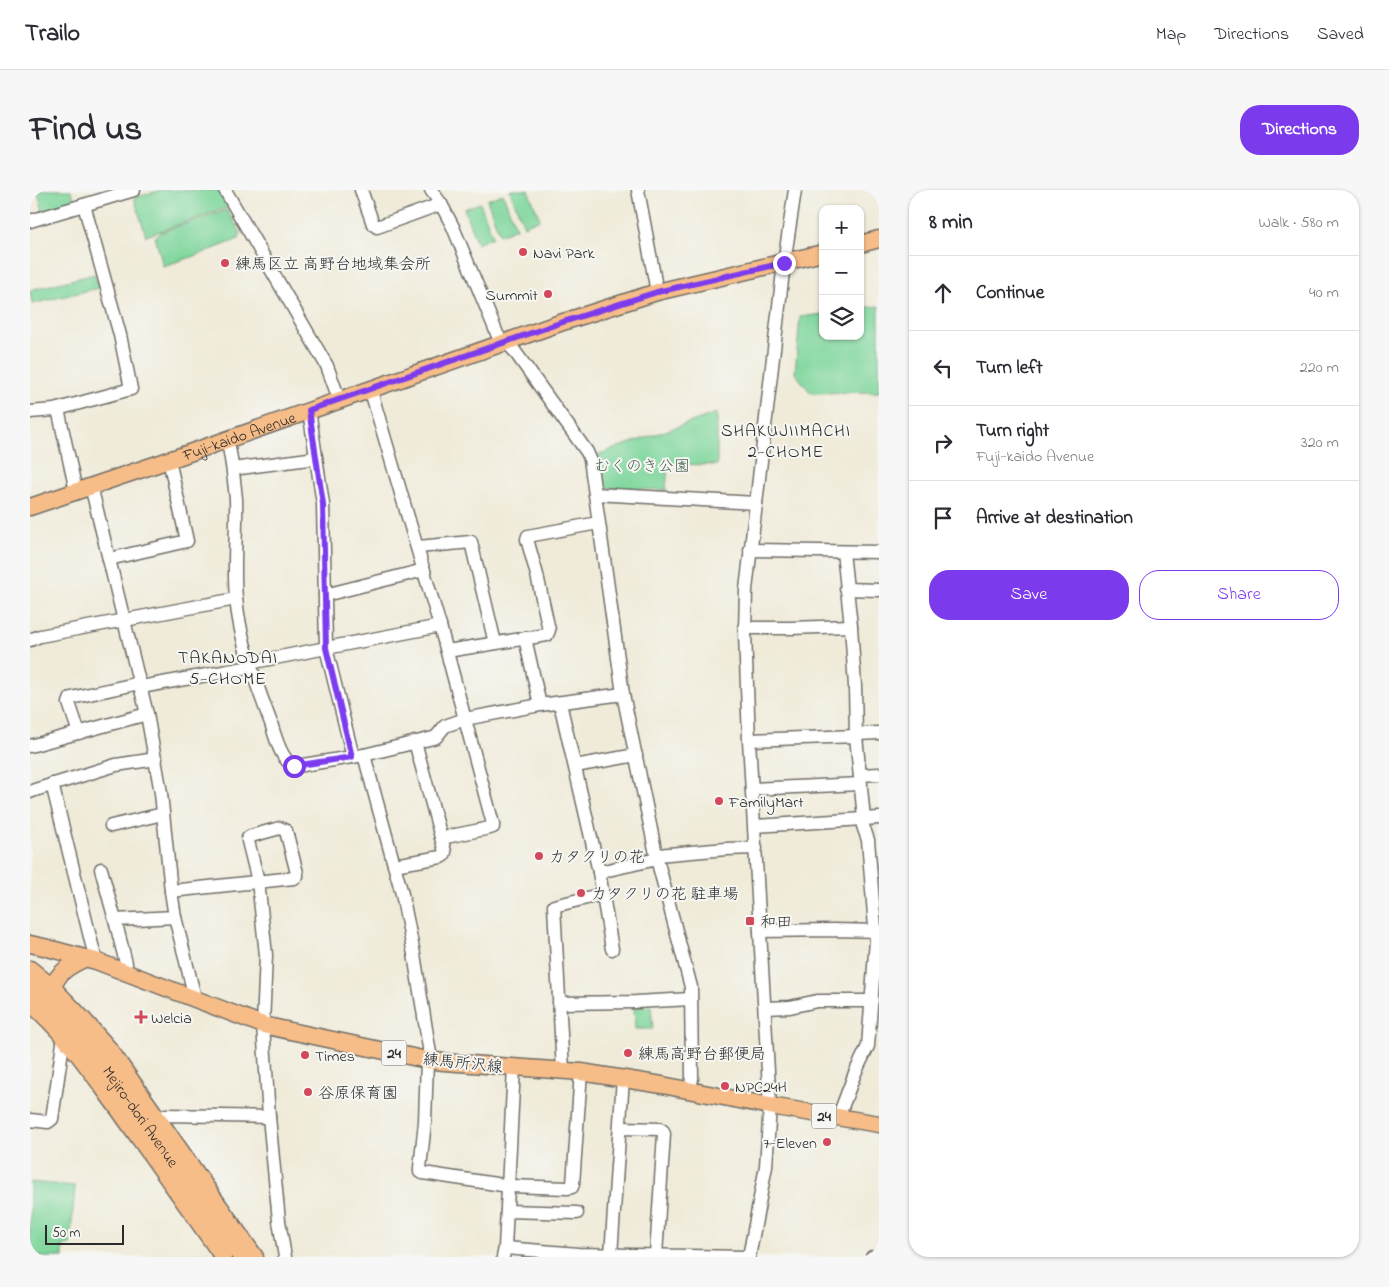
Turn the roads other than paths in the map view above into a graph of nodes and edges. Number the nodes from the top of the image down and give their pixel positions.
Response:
1 (134, 190) edge
2 (225, 190) edge
3 (361, 190) edge
4 (431, 190) edge
5 (638, 190) edge
6 (795, 190) edge
7 (84, 204) junction
8 (441, 204) junction
9 (30, 221) edge
10 (879, 239) edge
11 (864, 243) edge
12 (819, 254) edge
13 (784, 263) junction
14 (657, 292) junction
15 (505, 342) junction
16 (370, 388) junction
17 (339, 399) junction
18 (58, 408) junction
19 (309, 410) junction
20 (30, 412) edge
21 (227, 439) junction
22 (316, 458) junction
23 (169, 460) junction
24 (232, 469) junction
25 (83, 489) junction
26 (595, 494) junction
27 (756, 503) junction
28 (30, 507) edge
29 (598, 523) junction
30 (418, 547) junction
31 (750, 550) junction
32 (843, 552) junction
33 (879, 552) edge
34 (109, 559) junction
35 (424, 570) junction
36 (846, 589) junction
37 (879, 590) edge
38 (325, 595) junction
39 (236, 599) junction
40 (124, 620) junction
41 (440, 626) junction
42 (851, 626) junction
43 (745, 628) junction
44 (526, 638) junction
45 (30, 640) edge
46 (494, 643) junction
47 (326, 648) junction
48 (447, 651) junction
49 (250, 665) junction
50 (140, 685) junction
51 (623, 694) junction
52 (560, 703) junction
53 (540, 705) junction
54 (147, 714) junction
55 (465, 719) junction
56 (79, 733) junction
57 (879, 733) edge
58 (856, 735) junction
59 (749, 740) junction
60 (415, 742) junction
61 (30, 746) edge
62 (636, 755) junction
63 (358, 756) junction
64 (156, 759) junction
65 (575, 766) junction
66 (879, 774) edge
67 (860, 780) junction
68 (52, 784) junction
69 (752, 789) junction
70 (30, 792) edge
71 (163, 814) junction
72 (879, 818) edge
73 (864, 819) junction
74 (111, 826) dead end
75 (754, 826) junction
76 (441, 838) junction
77 (756, 848) junction
78 (657, 857) junction
79 (394, 865) junction
80 (102, 869) dead end
81 (599, 872) junction
82 (258, 881) junction
83 (170, 891) junction
84 (603, 894) junction
85 (175, 917) junction
86 (115, 920) junction
87 (760, 931) junction
88 (878, 931) edge
89 (30, 944) edge
90 (612, 949) dead end
91 (91, 959) junction
92 (30, 969) edge
93 (125, 972) junction
94 (30, 986) edge
95 (53, 988) junction
96 (195, 998) junction
97 (691, 999) junction
98 (872, 1001) junction
99 (30, 1003) edge
100 (559, 1003) junction
101 (765, 1008) junction
102 (263, 1025) junction
103 (64, 1036) junction
104 (429, 1060) junction
105 (514, 1067) junction
106 (563, 1071) junction
107 (581, 1072) junction
108 (623, 1078) junction
109 (690, 1091) junction
110 (770, 1106) junction
111 (269, 1117) junction
112 (838, 1118) junction
113 (30, 1120) edge
114 (159, 1120) junction
115 (879, 1124) edge
116 (621, 1128) junction
117 (509, 1186) junction
118 (507, 1211) junction
119 (577, 1213) dead end
120 (504, 1252) edge
121 (578, 1255) edge
122 (612, 1255) junction
123 (656, 1255) junction
124 (635, 1256) edge
125 (687, 1256) edge
126 (223, 1257) edge
127 (241, 1257) edge
128 (255, 1257) edge
129 (285, 1257) edge
130 (744, 1257) edge
131 (749, 1257) edge
132 (874, 1257) edge
133 (879, 1257) edge

1 - 7 street
2 - 17 street
3 - 8 street
4 - 8 street
5 - 14 street
6 - 13 street
7 - 9 street
7 - 18 street
8 - 15 street
10 - 11 main road
12 - 13 main road, Fuji-kaido Avenue
13 - 14 main road, Fuji-kaido Avenue
13 - 27 street
14 - 15 main road, Fuji-kaido Avenue
15 - 16 main road, Fuji-kaido Avenue
15 - 26 street
16 - 17 main road, Fuji-kaido Avenue
16 - 30 street
17 - 19 main road, Fuji-kaido Avenue
18 - 20 street
18 - 25 street
19 - 21 main road, Fuji-kaido Avenue
19 - 22 street
21 - 23 main road, Fuji-kaido Avenue
21 - 24 street
22 - 24 street
22 - 38 street
23 - 25 main road, Fuji-kaido Avenue
23 - 34 street
24 - 39 street
25 - 28 main road, Fuji-kaido Avenue
25 - 34 street
26 - 27 street
26 - 29 street
27 - 31 street
29 - 44 street
29 - 51 street
30 - 35 street
30 - 46 street
31 - 32 street
31 - 43 street
32 - 33 street
32 - 36 street
34 - 40 street
35 - 38 street
35 - 41 street
36 - 37 street
36 - 42 street
38 - 47 street
39 - 40 street
39 - 49 street
40 - 45 street
40 - 50 street
41 - 47 street
41 - 48 street
42 - 43 street
42 - 58 street
43 - 59 street
44 - 46 street
44 - 53 street
46 - 48 street
47 - 49 street
47 - 63 street
48 - 55 street
49 - 50 street
49 - 63 street
50 - 54 street
50 - 56 street
51 - 52 street
51 - 62 street
52 - 53 street
52 - 65 street
53 - 55 street
54 - 56 street
54 - 64 street
55 - 60 street
55 - 76 street
56 - 61 street
57 - 58 street
58 - 59 street
58 - 67 street
59 - 69 street
60 - 63 street
60 - 76 street
62 - 65 street
62 - 78 street
63 - 79 street
64 - 68 street
64 - 71 street
65 - 81 street
66 - 67 street
67 - 69 street
67 - 73 street
68 - 70 street
68 - 91 street
69 - 75 street
71 - 74 street
71 - 83 street
72 - 73 street
73 - 75 street
73 - 88 street
75 - 77 street
76 - 79 street
77 - 78 street
77 - 87 street
78 - 81 street
78 - 97 street
79 - 104 street
80 - 86 street
81 - 84 street
82 - 82 street
82 - 83 street
82 - 102 street
83 - 85 street
84 - 90 street
84 - 100 street
85 - 86 street
85 - 96 street
86 - 93 street
87 - 88 street
87 - 101 street
88 - 98 street
89 - 91 main road, 練馬所沢線 / 24
91 - 93 main road, 練馬所沢線 / 24
91 - 95 main road
92 - 95 main road
93 - 96 main road, 練馬所沢線 / 24
94 - 127 main road, Mejiro-dori Avenue
95 - 114 main road
96 - 102 main road, 練馬所沢線 / 24
97 - 100 street
97 - 109 street
98 - 101 street
98 - 112 street
99 - 103 main road, Mejiro-dori Avenue
100 - 106 street
101 - 110 street
102 - 104 main road, 練馬所沢線 / 24
102 - 111 street
103 - 113 street
103 - 126 main road, Mejiro-dori Avenue
104 - 105 main road, 練馬所沢線 / 24
104 - 117 street
105 - 106 main road, 練馬所沢線 / 24
105 - 117 street
106 - 107 main road, 練馬所沢線 / 24
107 - 108 main road, 練馬所沢線 / 24
107 - 117 street
108 - 109 main road, 練馬所沢線 / 24
108 - 116 street
109 - 110 main road, 練馬所沢線 / 24
110 - 112 main road, 練馬所沢線 / 24
110 - 131 street
111 - 114 street
111 - 129 street
112 - 115 main road, 練馬所沢線 / 24
114 - 128 main road
116 - 122 street
116 - 123 street
117 - 118 street
118 - 119 street
118 - 120 street
120 - 121 street
121 - 122 street
122 - 124 street
123 - 124 street
123 - 125 street
125 - 130 street
132 - 133 street

